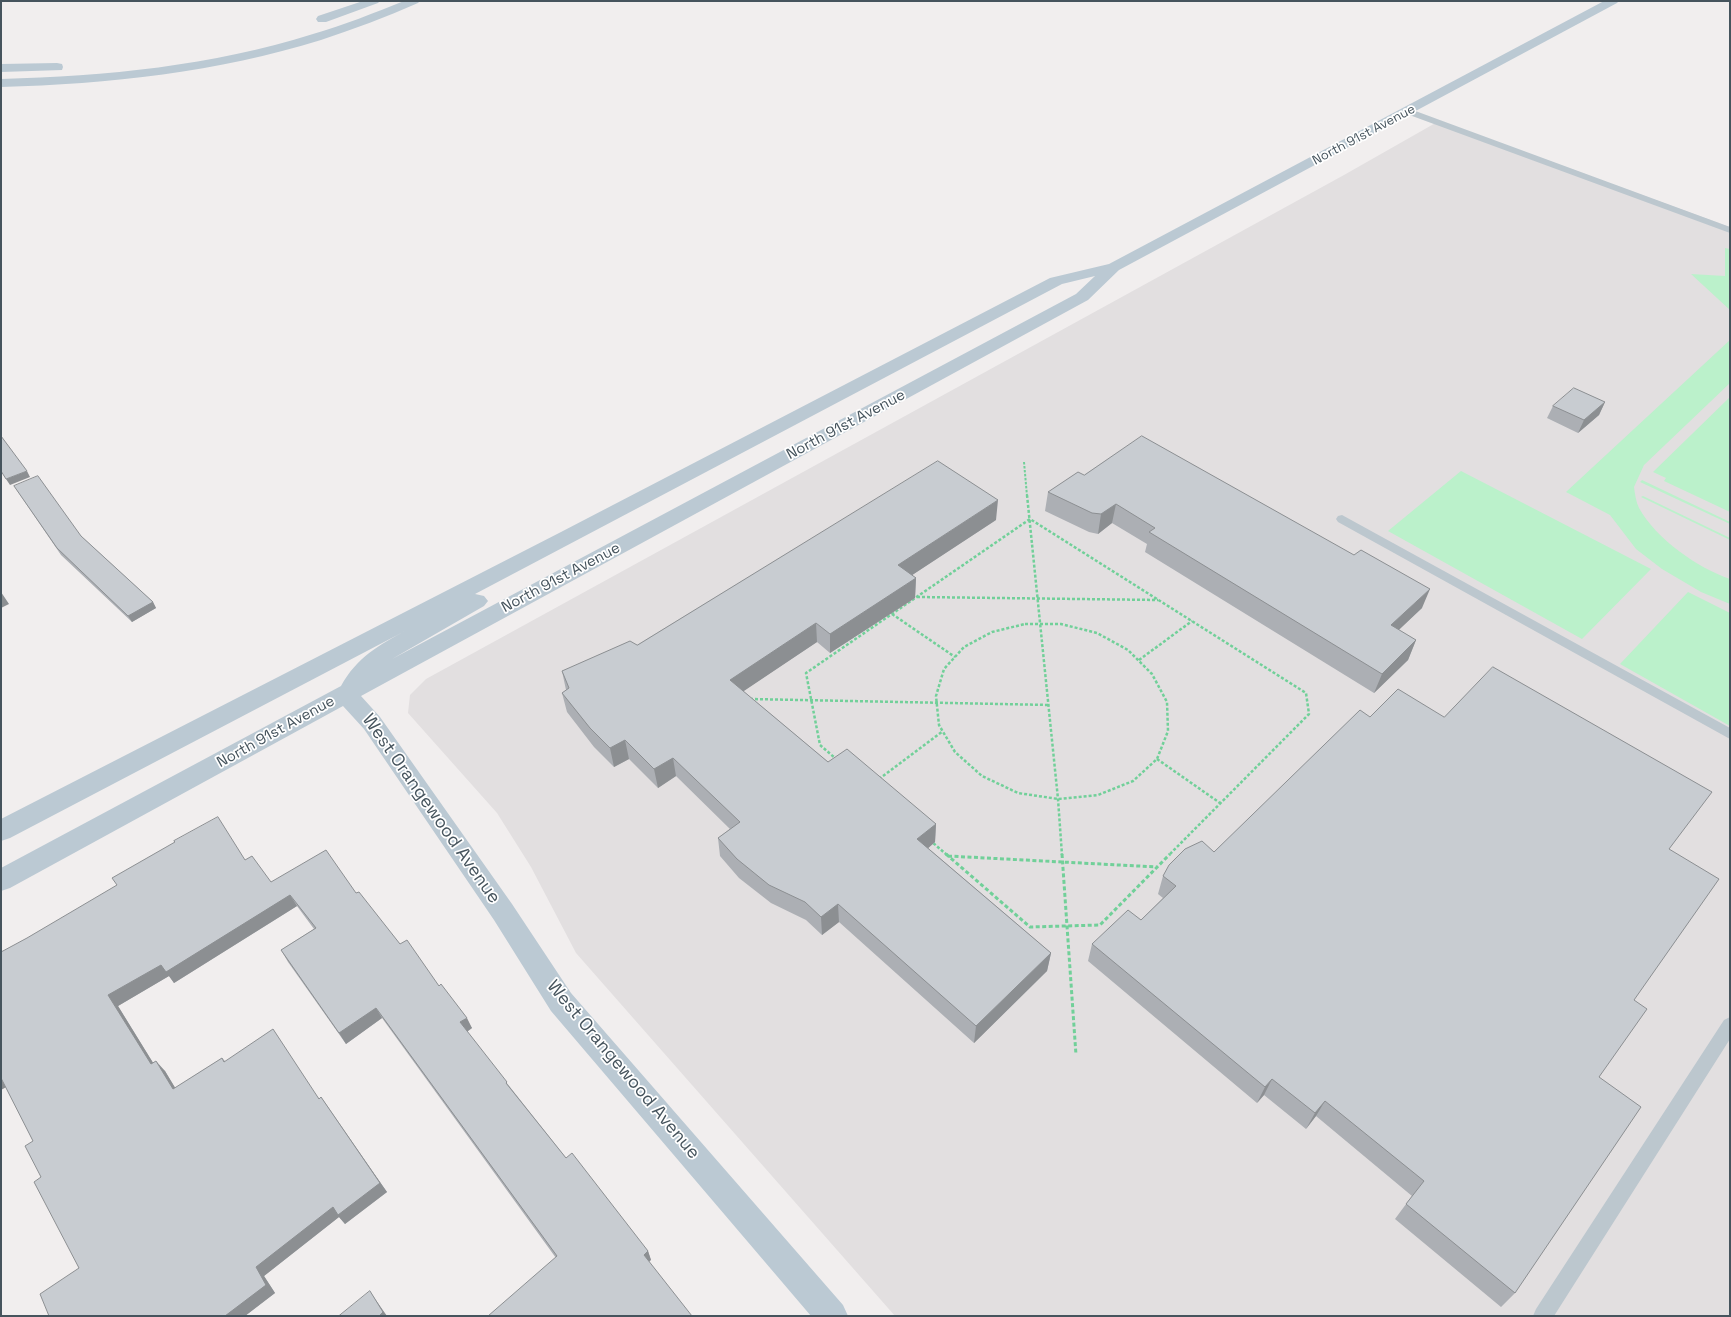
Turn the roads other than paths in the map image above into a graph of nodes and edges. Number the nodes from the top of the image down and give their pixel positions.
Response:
1 (374, 1) edge
2 (414, 1) edge
3 (1613, 1) edge
4 (310, 23) dead end
5 (70, 66) dead end
6 (1, 68) edge
7 (1, 83) edge
8 (1407, 112) junction
9 (1730, 230) edge
10 (1114, 267) junction
11 (889, 369) junction
12 (917, 387) junction
13 (1342, 519) dead end
14 (568, 537) junction
15 (346, 694) junction
16 (1730, 734) edge
17 (1, 831) edge
18 (1, 880) edge
19 (1730, 1025) edge
20 (832, 1316) edge
21 (1543, 1316) edge

1 - 4 main road
2 - 7 main road
3 - 8 main road, North 91st Avenue
5 - 6 main road
8 - 9 lane
8 - 10 main road, North 91st Avenue
10 - 11 main road, North 91st Avenue
10 - 12 main road, North 91st Avenue
11 - 12 main road
11 - 14 main road, North 91st Avenue
12 - 15 main road, North 91st Avenue
13 - 16 lane
14 - 15 main road
14 - 17 main road, North 91st Avenue
15 - 18 main road, North 91st Avenue
15 - 20 main road, West Orangewood Avenue
19 - 21 lane

